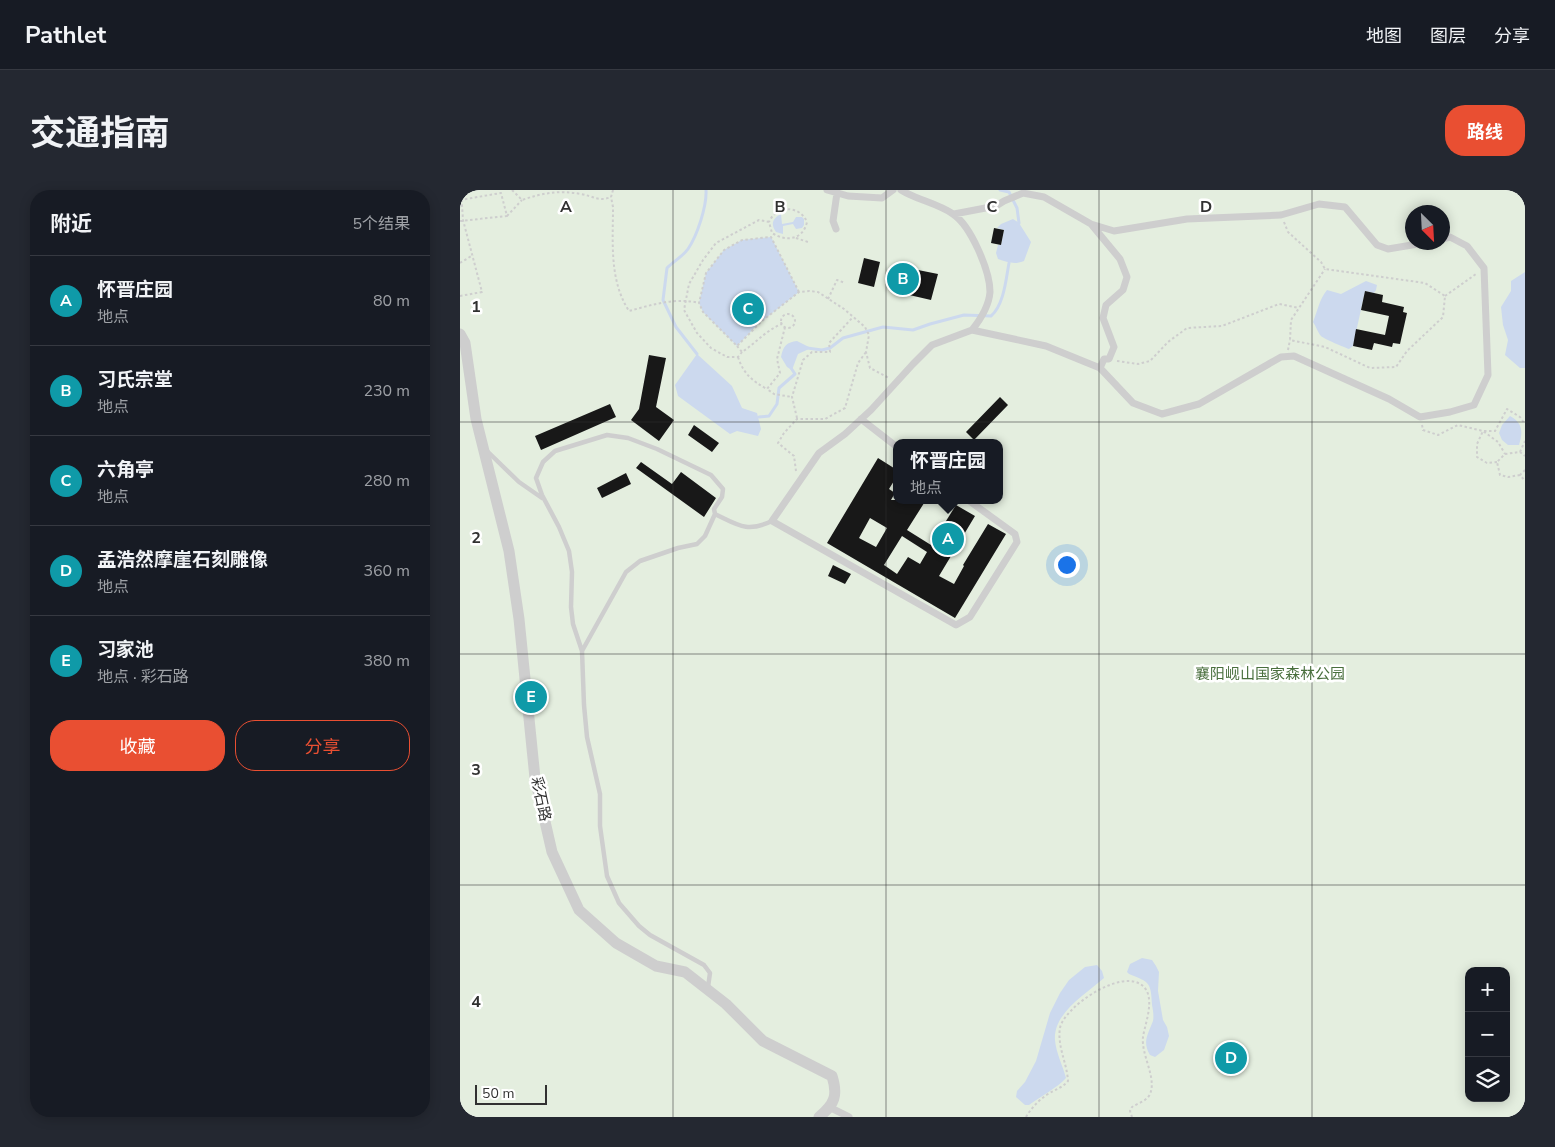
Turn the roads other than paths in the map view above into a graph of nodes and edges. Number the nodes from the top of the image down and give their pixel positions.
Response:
1 (827, 190) edge
2 (893, 190) edge
3 (900, 190) edge
4 (837, 193) junction
5 (954, 214) junction
6 (1091, 224) junction
7 (836, 229) dead end
8 (1450, 237) edge
9 (1405, 246) edge
10 (972, 330) junction
11 (460, 334) edge
12 (1100, 368) junction
13 (861, 419) junction
14 (893, 443) edge
15 (483, 448) junction
16 (543, 498) junction
17 (974, 504) edge
18 (715, 514) junction
19 (772, 521) junction
20 (582, 651) junction
21 (707, 990) junction
22 (831, 1108) junction
23 (819, 1117) edge
24 (849, 1117) edge

1 - 4 street
2 - 4 street
3 - 5 street
4 - 7 street
5 - 6 street
5 - 10 street
6 - 9 street
6 - 12 street
8 - 12 street
10 - 12 street
10 - 13 street
11 - 15 street, 彩石路
13 - 14 street
13 - 19 street
15 - 16 lane
15 - 21 street, 彩石路
16 - 18 lane
16 - 20 lane
17 - 19 street
18 - 19 lane
18 - 20 lane
20 - 21 lane
21 - 22 street, 彩石路
22 - 23 street
22 - 24 street

